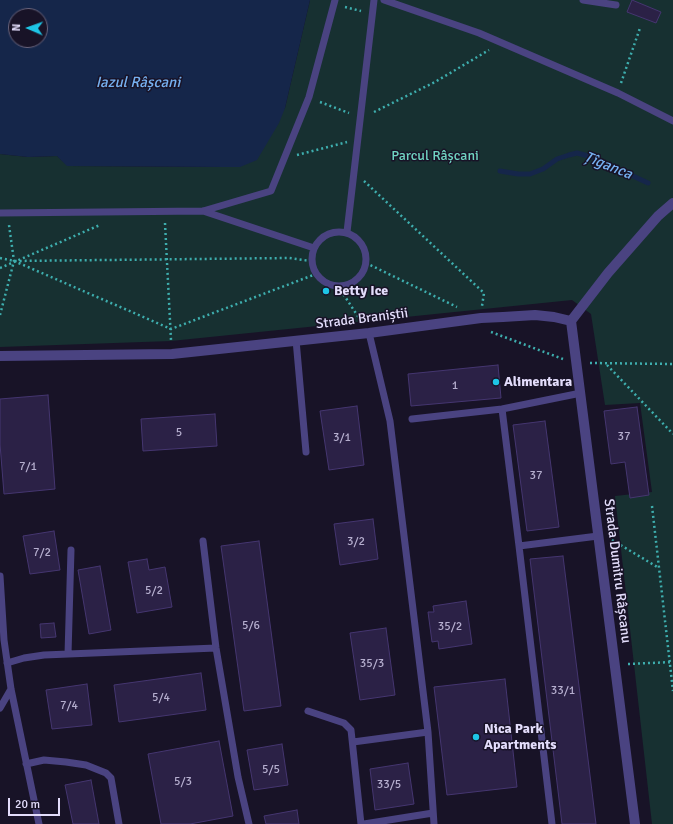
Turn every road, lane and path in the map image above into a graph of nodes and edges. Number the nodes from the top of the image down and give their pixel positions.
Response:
1 (374, 0) edge
2 (384, 0) edge
3 (583, 0) edge
4 (335, 2) edge
5 (616, 5) dead end
6 (372, 14) junction
7 (640, 28) dead end
8 (502, 43) junction
9 (618, 93) junction
10 (309, 97) junction
11 (360, 118) junction
12 (673, 121) edge
13 (358, 139) junction
14 (284, 159) junction
15 (354, 171) junction
16 (673, 202) edge
17 (164, 211) junction
18 (203, 211) junction
19 (4, 213) edge
20 (103, 223) dead end
21 (346, 232) junction
22 (314, 248) junction
23 (0, 258) edge
24 (167, 260) junction
25 (14, 261) junction
26 (312, 261) junction
27 (366, 263) junction
28 (0, 268) edge
29 (316, 274) junction
30 (338, 286) junction
31 (459, 308) dead end
32 (0, 315) edge
33 (481, 318) junction
34 (571, 321) junction
35 (171, 329) junction
36 (369, 333) junction
37 (296, 340) junction
38 (171, 341) dead end
39 (0, 356) edge
40 (577, 363) junction
41 (606, 364) junction
42 (673, 364) edge
43 (581, 393) junction
44 (502, 409) junction
45 (412, 419) dead end
46 (673, 434) edge
47 (306, 452) dead end
48 (652, 506) dead end
49 (598, 536) junction
50 (611, 539) dead end
51 (203, 541) dead end
52 (519, 546) junction
53 (71, 550) dead end
54 (659, 568) junction
55 (0, 576) edge
56 (2, 638) edge
57 (216, 648) junction
58 (68, 654) junction
59 (671, 662) edge
60 (7, 663) junction
61 (627, 664) dead end
62 (10, 689) junction
63 (673, 691) edge
64 (0, 708) edge
65 (308, 711) dead end
66 (428, 732) junction
67 (353, 742) junction
68 (26, 764) junction
69 (432, 813) junction
70 (39, 824) edge
71 (119, 824) edge
72 (249, 824) edge
73 (363, 824) edge
74 (434, 824) edge
75 (552, 824) edge
76 (635, 824) edge

1 - 6 lane
2 - 8 lane
3 - 5 lane
4 - 6 path
4 - 10 lane
6 - 11 lane
7 - 9 path
8 - 9 lane
8 - 11 path
9 - 12 lane
10 - 11 path
10 - 14 lane
11 - 13 lane
13 - 14 path
13 - 15 lane
14 - 18 lane
15 - 21 lane
15 - 33 path
16 - 34 street
17 - 18 lane
17 - 19 lane
17 - 24 path
18 - 22 lane
19 - 25 path
20 - 25 path
21 - 22 lane
21 - 27 lane
22 - 26 lane
23 - 25 path
24 - 25 path
24 - 26 path
24 - 35 path
25 - 28 path
25 - 32 path
25 - 35 path
26 - 29 lane
27 - 30 lane
27 - 31 path
29 - 30 lane
29 - 35 path
30 - 36 path
33 - 34 street, Strada Braniștii
33 - 36 street, Strada Braniștii
33 - 40 path
34 - 40 street, Strada Dumitru Râșcanu
35 - 38 path
36 - 37 street, Strada Braniștii
36 - 66 lane
37 - 39 street, Strada Braniștii
37 - 47 lane
40 - 41 path
40 - 43 street, Strada Dumitru Râșcanu
41 - 42 path
41 - 46 path
43 - 44 lane
43 - 49 street, Strada Dumitru Râșcanu
44 - 45 lane
44 - 52 lane
48 - 54 path
49 - 52 lane
49 - 76 street, Strada Dumitru Râșcanu
50 - 54 path
51 - 57 lane
52 - 75 lane
53 - 58 lane
54 - 59 path
55 - 56 lane
56 - 60 lane
57 - 58 lane
57 - 72 lane
58 - 60 lane
59 - 61 path
59 - 63 path
60 - 62 lane
62 - 64 lane
62 - 68 lane
65 - 67 lane
66 - 67 lane
66 - 69 lane
67 - 73 lane
68 - 70 lane
68 - 71 lane
69 - 73 lane
69 - 74 lane

